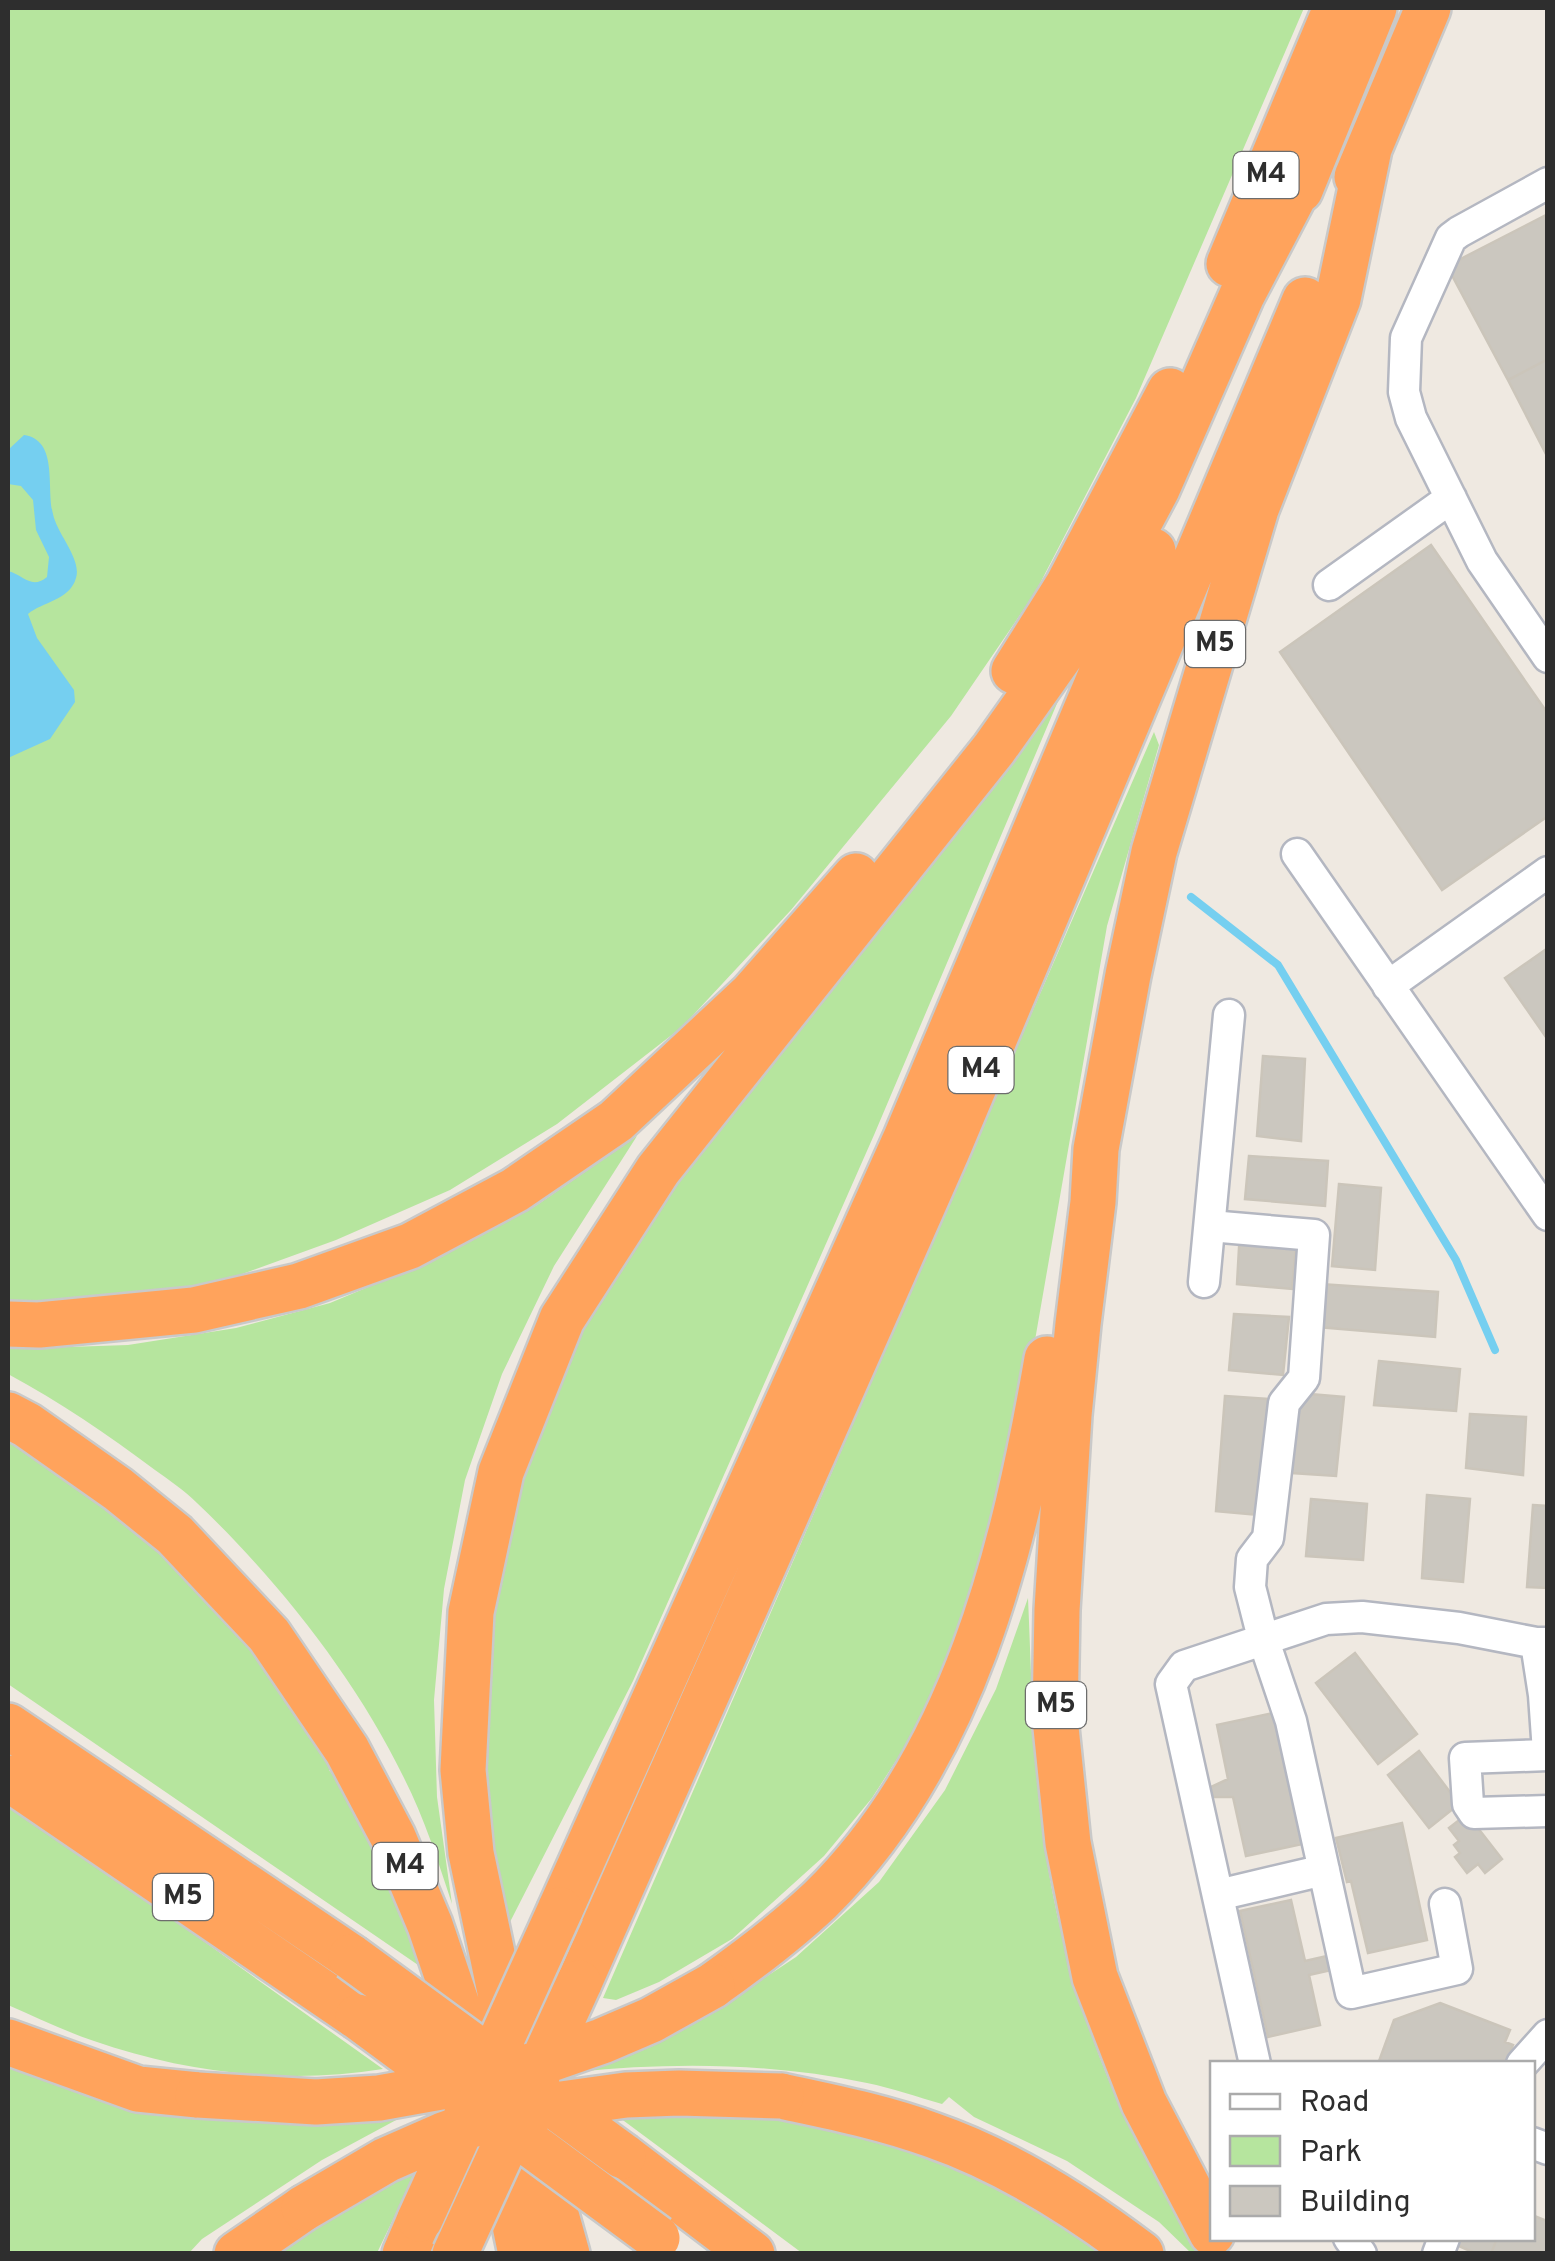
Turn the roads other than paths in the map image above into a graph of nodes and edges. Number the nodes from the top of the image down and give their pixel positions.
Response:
1 (1336, 8) edge
2 (1374, 8) edge
3 (1428, 8) edge
4 (1369, 149) junction
5 (1310, 165) junction
6 (1548, 183) edge
7 (1196, 342) junction
8 (1451, 498) junction
9 (1329, 585) dead end
10 (1548, 657) edge
11 (1038, 684) junction
12 (1298, 854) dead end
13 (1548, 872) edge
14 (1388, 986) junction
15 (1229, 1015) dead end
16 (1096, 1149) junction
17 (1548, 1216) edge
18 (1210, 1226) junction
19 (1204, 1282) dead end
20 (8, 1324) edge
21 (8, 1415) edge
22 (1263, 1638) junction
23 (1542, 1643) edge
24 (1546, 1693) edge
25 (8, 1726) edge
26 (1548, 1754) edge
27 (8, 1778) edge
28 (1548, 1810) edge
29 (1324, 1870) junction
30 (1218, 1895) junction
31 (1445, 1904) dead end
32 (1548, 2036) edge
33 (8, 2042) edge
34 (1254, 2061) edge
35 (1534, 2061) edge
36 (1210, 2228) edge
37 (412, 2236) edge
38 (667, 2246) edge
39 (237, 2254) edge
40 (455, 2254) edge
41 (521, 2254) edge
42 (567, 2254) edge
43 (752, 2254) edge
44 (1142, 2254) edge

1 - 7 highway, M4
2 - 5 highway, M4
3 - 4 highway, M4
4 - 16 highway, M5
4 - 40 highway, M4, bridge
5 - 11 highway, M4
5 - 37 highway, M4, bridge
6 - 8 lane
7 - 11 highway, M4
7 - 20 highway, M4
8 - 9 lane
8 - 10 lane
11 - 42 highway, M4
12 - 14 lane
13 - 14 lane
14 - 17 lane
15 - 18 lane
16 - 33 highway, M5, bridge
16 - 36 highway, M5
18 - 19 lane
18 - 22 lane
21 - 41 highway, M4
22 - 23 lane
22 - 29 lane
22 - 30 lane
23 - 24 lane
24 - 26 lane
25 - 43 highway, M5, bridge
26 - 28 lane
27 - 38 highway, M5, bridge
29 - 30 lane
29 - 31 lane
30 - 34 lane
32 - 35 lane
39 - 44 highway, bridge

